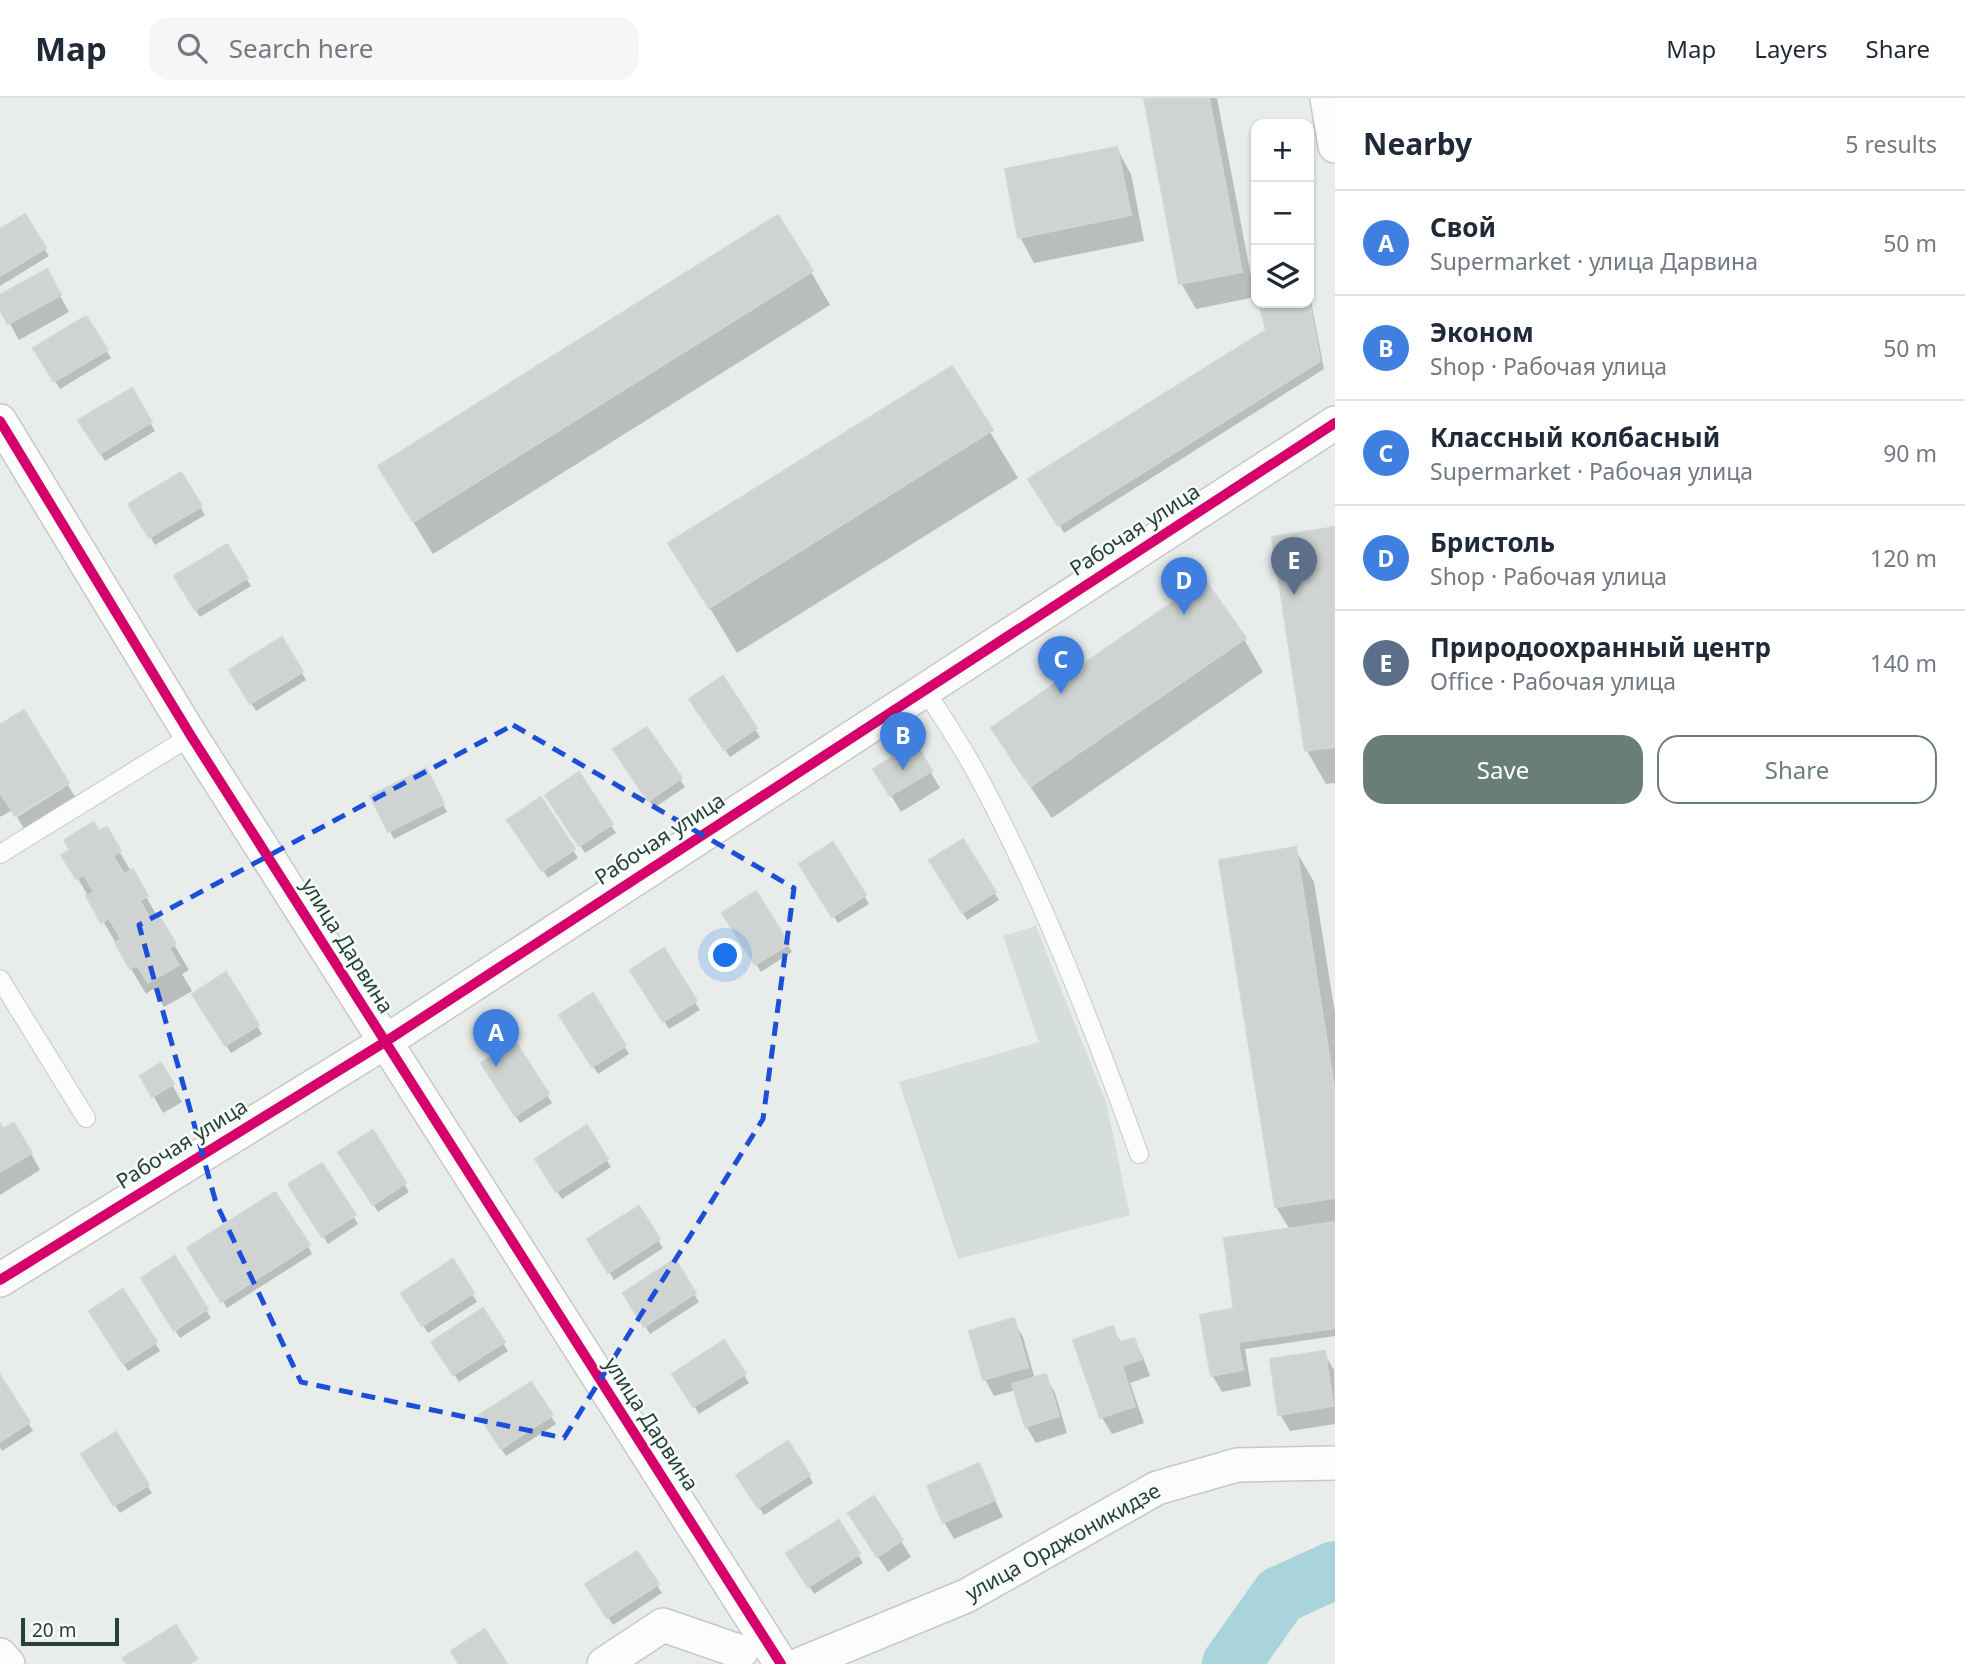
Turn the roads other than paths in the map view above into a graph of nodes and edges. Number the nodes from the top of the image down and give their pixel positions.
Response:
1 (1327, 98) edge
2 (1335, 146) edge
3 (0, 421) edge
4 (1335, 423) edge
5 (925, 690) junction
6 (191, 736) junction
7 (0, 854) edge
8 (0, 979) edge
9 (384, 1042) junction
10 (86, 1118) dead end
11 (1139, 1154) dead end
12 (0, 1280) edge
13 (1335, 1463) edge
14 (0, 1655) edge
15 (748, 1660) edge
16 (8, 1664) edge
17 (604, 1664) edge
18 (781, 1664) edge
19 (801, 1664) edge

1 - 2 street
3 - 6 street, улица Дарвина
4 - 5 street, Рабочая улица
5 - 9 street, Рабочая улица
5 - 11 lane
6 - 7 lane
6 - 9 street, улица Дарвина
8 - 10 lane
9 - 12 street, Рабочая улица
9 - 18 street, улица Дарвина
13 - 19 street, улица Орджоникидзе
14 - 16 street
15 - 17 street

